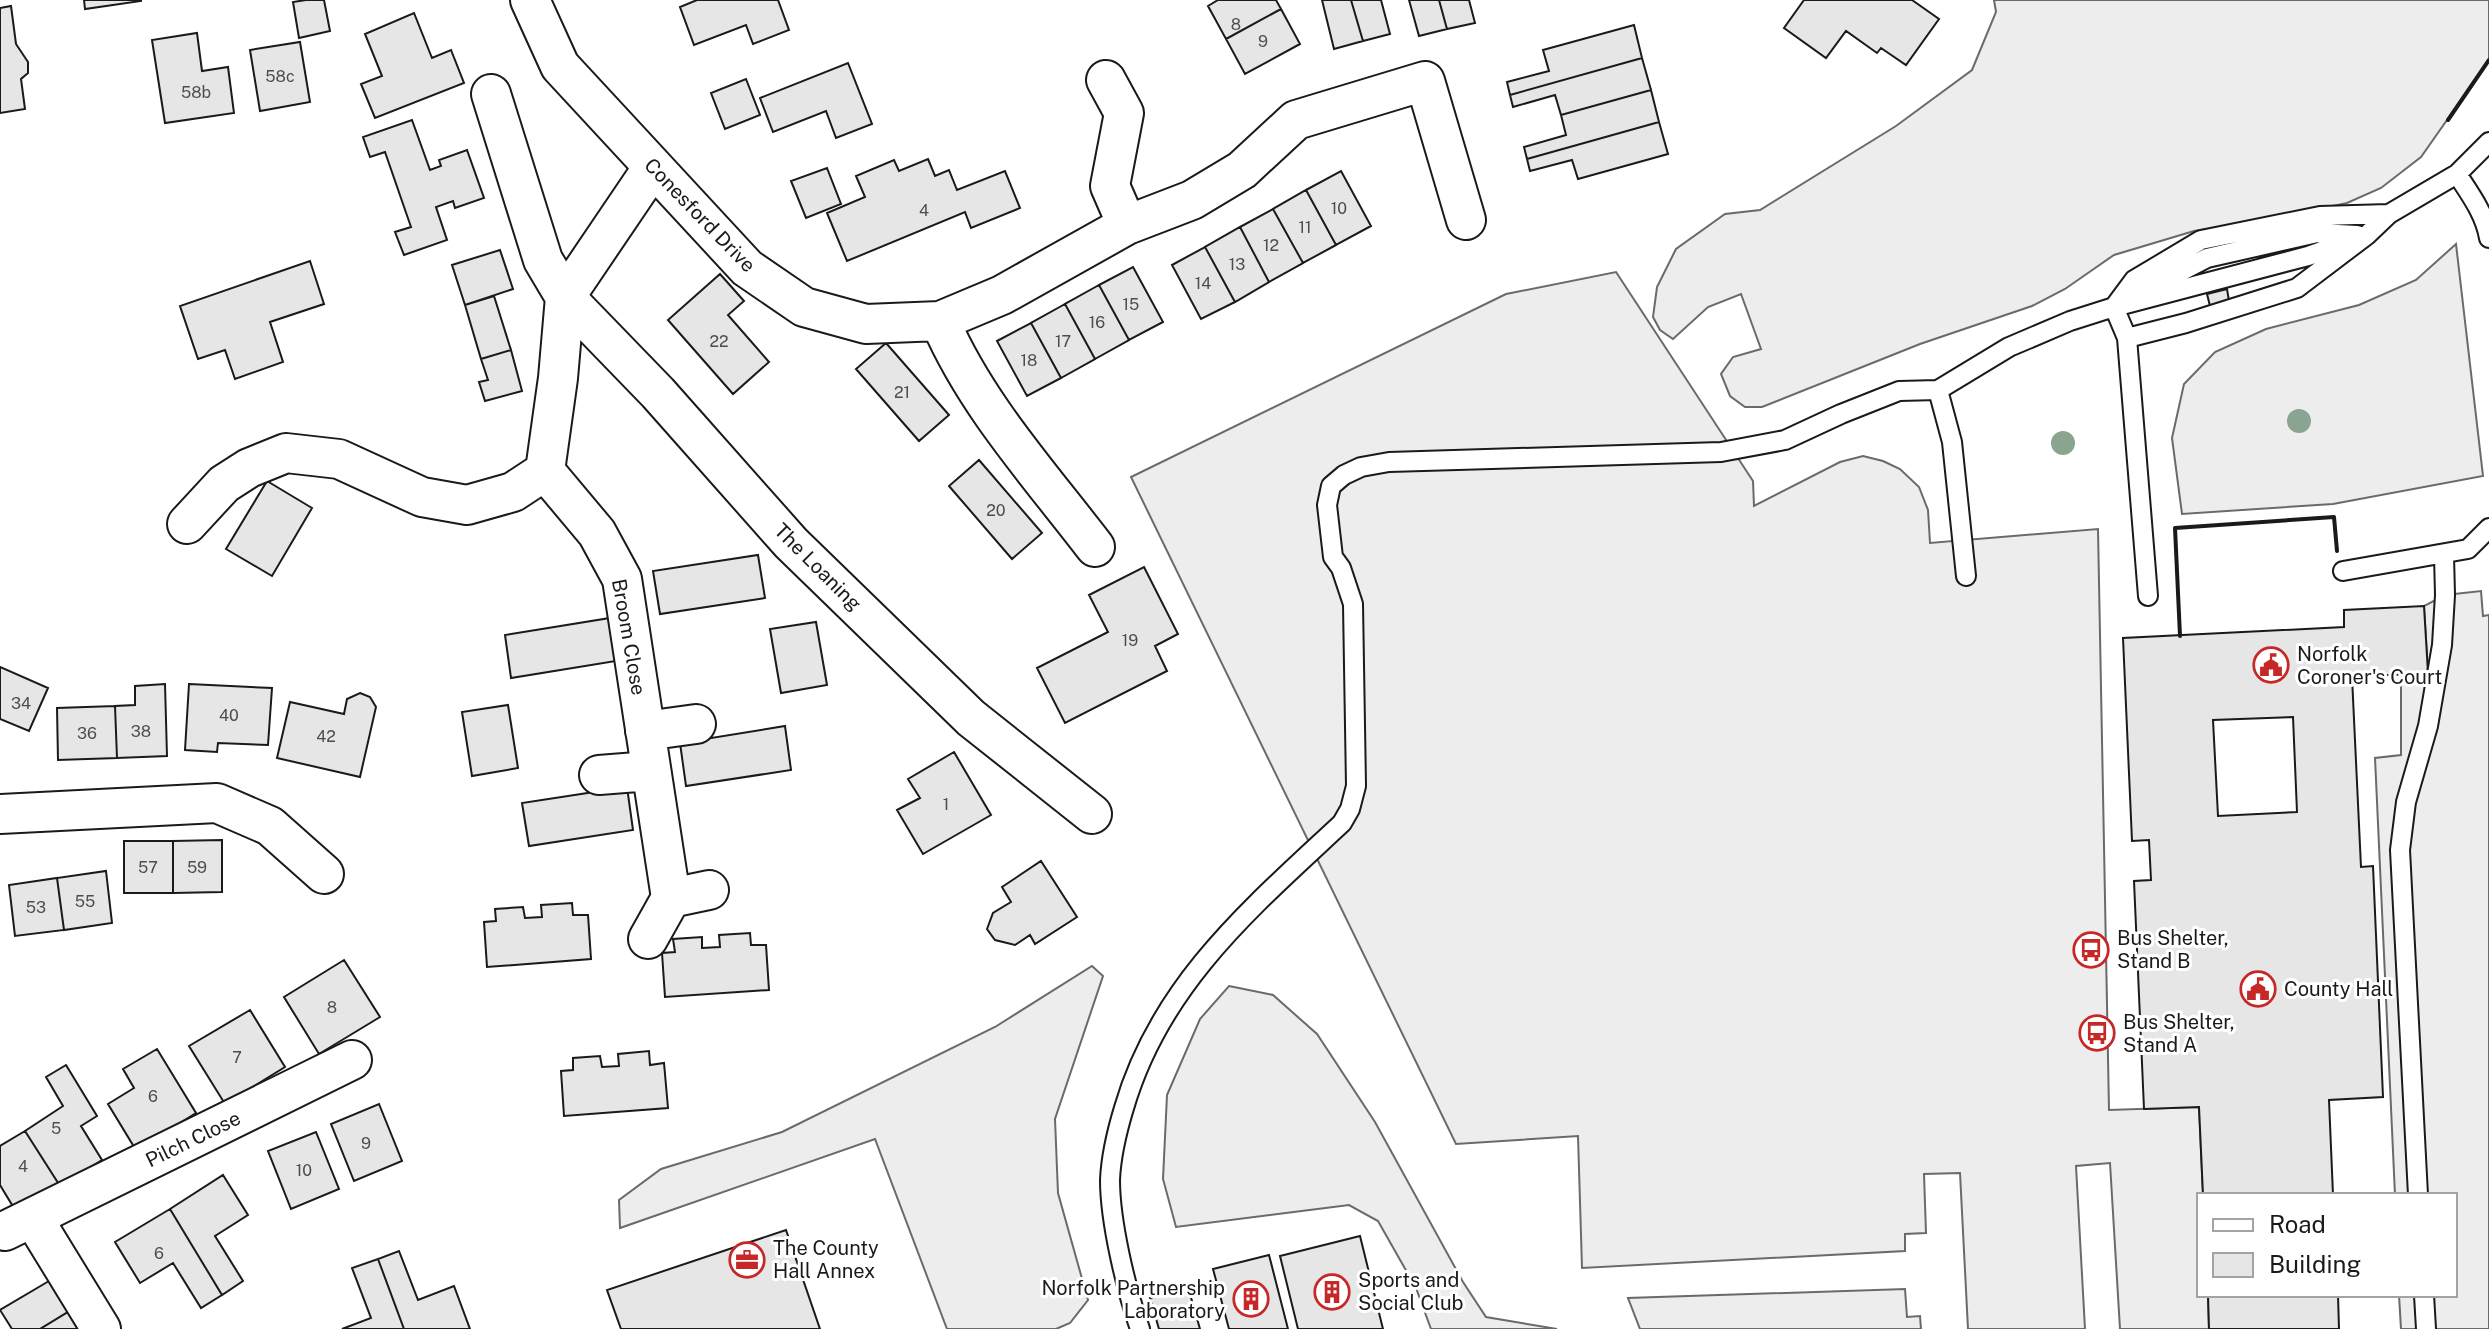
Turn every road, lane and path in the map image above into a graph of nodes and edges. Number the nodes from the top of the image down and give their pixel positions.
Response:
1 (530, 0) edge
2 (1106, 80) dead end
3 (491, 94) dead end
4 (2489, 142) edge
5 (653, 167) junction
6 (2457, 174) junction
7 (2389, 214) junction
8 (1466, 220) dead end
9 (1127, 225) junction
10 (2367, 235) junction
11 (2489, 238) edge
12 (565, 297) junction
13 (2114, 307) junction
14 (940, 321) junction
15 (2127, 338) junction
16 (1938, 390) junction
17 (545, 471) junction
18 (187, 524) dead end
19 (2489, 532) edge
20 (1095, 547) dead end
21 (2444, 555) junction
22 (2343, 571) dead end
23 (1966, 576) dead end
24 (2148, 596) dead end
25 (696, 724) dead end
26 (645, 731) junction
27 (650, 771) junction
28 (599, 775) dead end
29 (0, 814) edge
30 (1092, 814) dead end
31 (324, 874) dead end
32 (709, 890) dead end
33 (671, 898) junction
34 (648, 939) dead end
35 (352, 1060) dead end
36 (2418, 1193) edge
37 (2424, 1297) edge
38 (101, 1329) edge
39 (1140, 1329) edge
40 (2426, 1329) edge

1 - 5 street, Conesford Drive
2 - 9 street
3 - 12 street
4 - 6 lane
5 - 12 street
5 - 14 street, Conesford Drive
6 - 7 lane
6 - 11 lane
7 - 10 lane
7 - 13 lane
8 - 9 street, Conesford Drive
9 - 14 street, Conesford Drive
10 - 13 lane
10 - 15 lane
12 - 17 street
12 - 30 street, The Loaning
13 - 15 lane
13 - 16 lane
14 - 20 street
15 - 24 lane
16 - 23 lane
16 - 39 lane
17 - 18 street
17 - 26 street, Broom Close
19 - 21 lane
21 - 22 lane
21 - 36 lane
25 - 26 street
26 - 27 street, Broom Close
27 - 28 street
27 - 33 street, Broom Close
29 - 31 street
32 - 33 street
33 - 34 street
35 - 38 street, Pilch Close
37 - 40 lane

